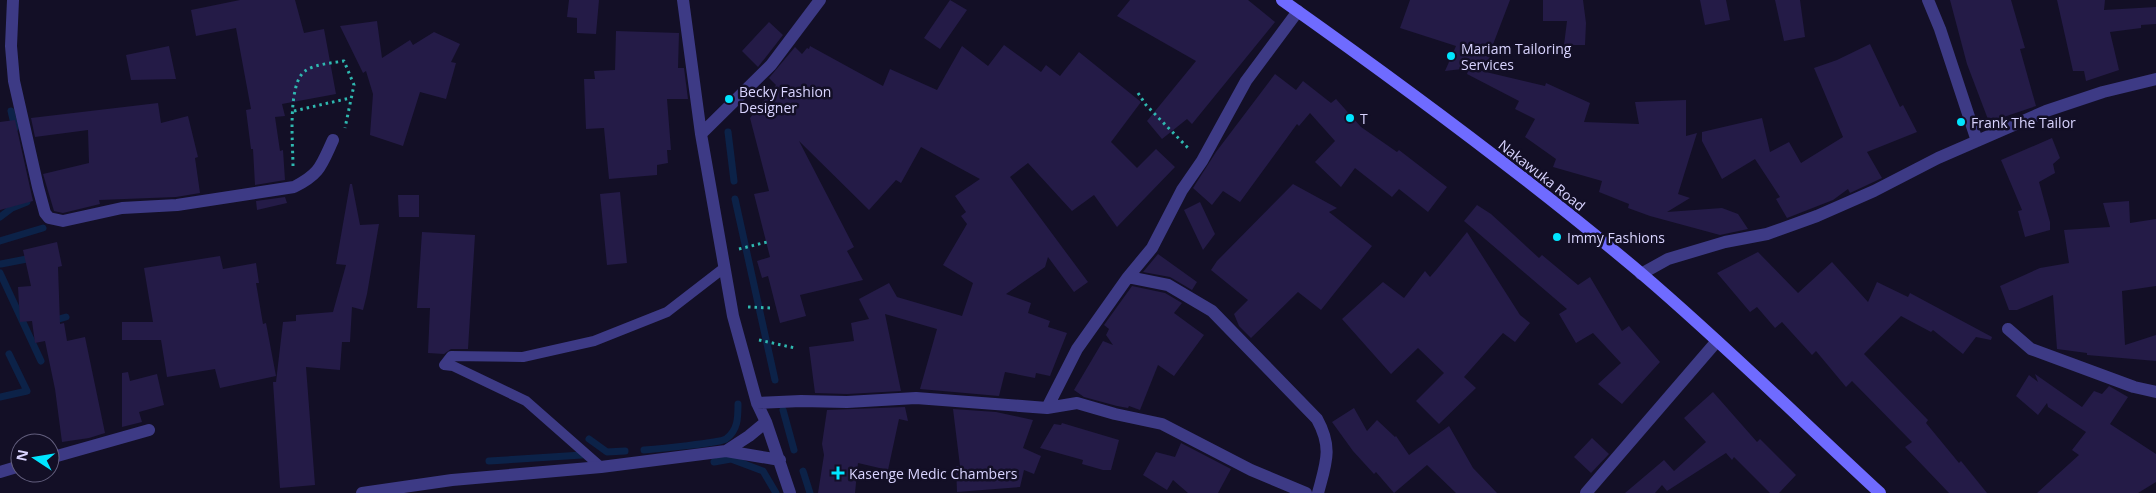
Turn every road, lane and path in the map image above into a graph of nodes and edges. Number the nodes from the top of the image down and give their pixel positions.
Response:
1 (13, 0) edge
2 (683, 0) edge
3 (820, 0) edge
4 (1282, 0) edge
5 (1928, 0) edge
6 (1298, 11) junction
7 (2156, 79) edge
8 (1138, 93) dead end
9 (350, 98) junction
10 (294, 111) junction
11 (702, 134) junction
12 (333, 140) joint
13 (1977, 141) junction
14 (1202, 162) junction
15 (294, 187) junction
16 (767, 242) dead end
17 (740, 249) dead end
18 (724, 268) junction
19 (1641, 274) junction
20 (1128, 277) junction
21 (752, 308) dead end
22 (772, 308) dead end
23 (2008, 329) dead end
24 (759, 340) dead end
25 (1717, 341) junction
26 (794, 348) dead end
27 (2156, 392) edge
28 (758, 403) junction
29 (1047, 408) junction
30 (766, 422) junction
31 (149, 430) dead end
32 (726, 451) junction
33 (60, 455) edge
34 (780, 460) junction
35 (601, 467) junction
36 (362, 493) edge
37 (790, 493) edge
38 (1306, 493) edge
39 (1318, 493) edge
40 (1586, 493) edge
41 (1880, 493) edge

1 - 15 street
2 - 11 street
3 - 11 street
4 - 6 main road, Nakawuka Road
5 - 13 street
6 - 14 street
6 - 19 main road, Nakawuka Road
7 - 13 street
8 - 14 path
9 - 10 path
9 - 10 path
9 - 12 path
10 - 15 path
11 - 18 street
12 - 15 street
13 - 19 street
14 - 20 street
16 - 17 path
18 - 28 street
18 - 35 lane
19 - 25 main road, Nakawuka Road
20 - 29 street
20 - 39 street
21 - 22 path
23 - 27 street
24 - 26 path
25 - 40 street
25 - 41 main road, Nakawuka Road
28 - 29 street
28 - 30 street
29 - 38 street
30 - 32 street
30 - 34 street
31 - 33 street
32 - 34 street
32 - 35 street
34 - 37 street
35 - 36 street

